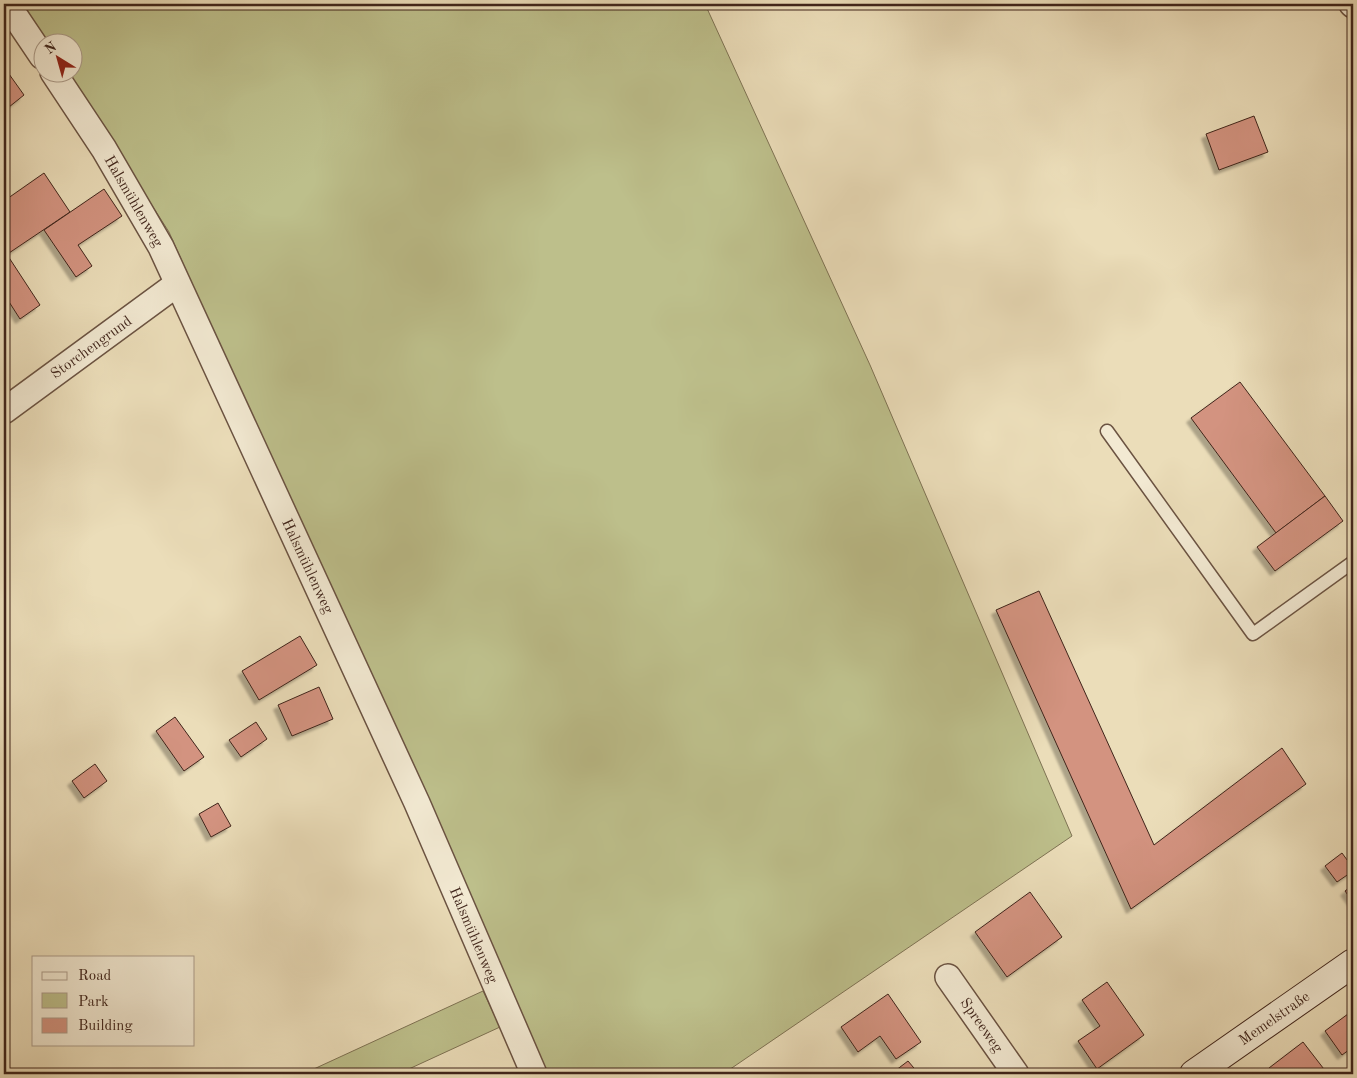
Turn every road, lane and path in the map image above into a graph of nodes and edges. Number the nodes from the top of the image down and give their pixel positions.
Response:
1 (7, 4) edge
2 (32, 41) edge
3 (60, 82) edge
4 (177, 284) junction
5 (4, 411) edge
6 (1107, 431) dead end
7 (1353, 562) edge
8 (1353, 962) edge
9 (948, 977) dead end
10 (534, 1074) edge
11 (1016, 1074) edge
12 (1194, 1074) edge

1 - 2 street
3 - 4 street, Halsmühlenweg
4 - 5 street, Storchengrund
4 - 10 street, Halsmühlenweg
6 - 7 lane
8 - 12 street, Memelstraße
9 - 11 street, Spreeweg

